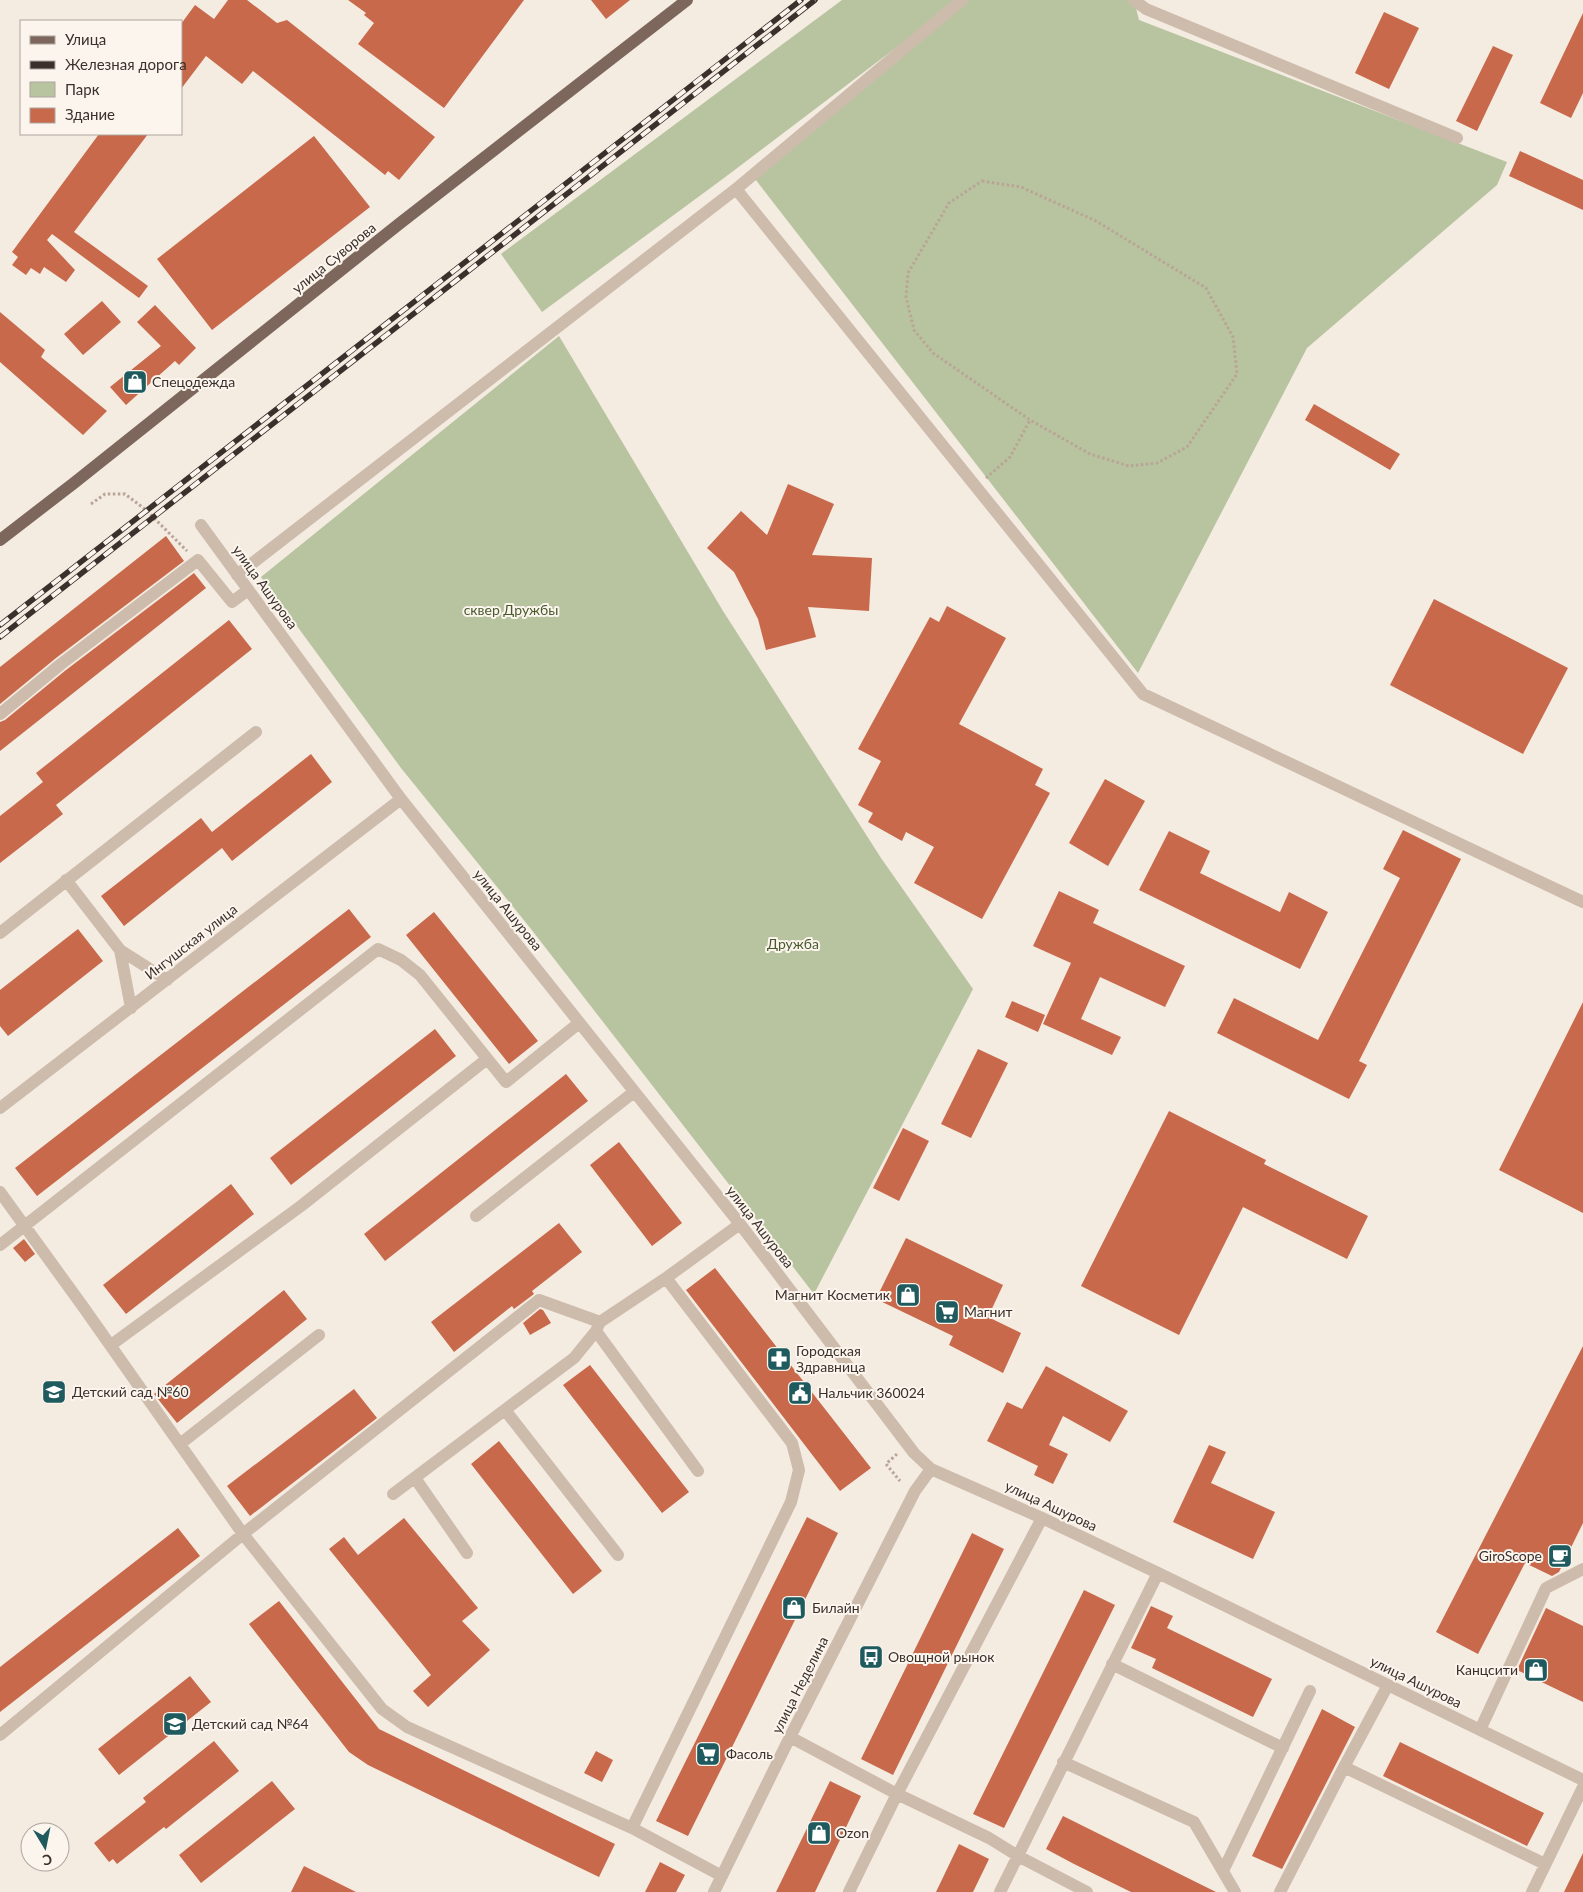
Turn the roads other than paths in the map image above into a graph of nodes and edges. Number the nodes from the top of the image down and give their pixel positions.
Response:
1 (687, 0) edge
2 (962, 0) edge
3 (1134, 0) edge
4 (1457, 138) dead end
5 (736, 189) junction
6 (201, 524) dead end
7 (0, 540) edge
8 (236, 575) junction
9 (248, 590) junction
10 (0, 714) edge
11 (256, 732) dead end
12 (401, 799) junction
13 (66, 880) junction
14 (1583, 902) edge
15 (0, 933) edge
16 (120, 950) junction
17 (167, 980) junction
18 (131, 1008) junction
19 (579, 1023) junction
20 (487, 1059) junction
21 (634, 1092) junction
22 (0, 1108) edge
23 (0, 1192) edge
24 (476, 1216) dead end
25 (740, 1224) junction
26 (24, 1226) junction
27 (0, 1245) edge
28 (666, 1278) junction
29 (598, 1327) junction
30 (319, 1335) dead end
31 (111, 1346) junction
32 (505, 1410) junction
33 (180, 1444) junction
34 (931, 1469) junction
35 (698, 1471) dead end
36 (415, 1478) junction
37 (393, 1494) dead end
38 (1042, 1518) junction
39 (243, 1534) junction
40 (467, 1553) dead end
41 (618, 1555) dead end
42 (1583, 1569) edge
43 (1158, 1573) junction
44 (1112, 1664) junction
45 (1388, 1685) junction
46 (1310, 1691) dead end
47 (1480, 1730) junction
48 (0, 1735) edge
49 (790, 1737) junction
50 (1283, 1748) junction
51 (1063, 1762) junction
52 (1344, 1767) junction
53 (1583, 1780) edge
54 (1583, 1787) edge
55 (897, 1794) junction
56 (632, 1828) junction
57 (1018, 1856) junction
58 (1545, 1864) junction
59 (1223, 1871) junction
60 (722, 1876) junction
61 (714, 1892) edge
62 (849, 1892) edge
63 (1000, 1892) edge
64 (1087, 1892) edge
65 (1235, 1892) edge
66 (1280, 1892) edge
67 (1532, 1892) edge

1 - 7 main road, улица Суворова
2 - 5 street
3 - 4 street
5 - 8 street
5 - 14 street
6 - 8 street, улица Ашурова
8 - 9 street, улица Ашурова
9 - 10 street
9 - 12 street, улица Ашурова
11 - 13 street
12 - 17 street, Ингушская улица
12 - 19 street, улица Ашурова
13 - 15 street
13 - 16 street
16 - 17 street
16 - 18 street
17 - 18 street, Ингушская улица
18 - 22 street, Ингушская улица
19 - 20 street
19 - 21 street, улица Ашурова
20 - 26 street
20 - 31 street
21 - 24 street
21 - 25 street, улица Ашурова
23 - 26 street
25 - 28 street
25 - 34 street, улица Ашурова
26 - 27 street
26 - 31 street
28 - 29 street
28 - 56 street
29 - 32 street
29 - 35 street
29 - 39 street
30 - 33 street
31 - 33 street
32 - 36 street
32 - 41 street
33 - 39 street
34 - 38 street, улица Ашурова
34 - 49 street, улица Неделина
36 - 37 street
36 - 40 street
38 - 43 street, улица Ашурова
38 - 55 street
39 - 48 street
39 - 56 street
42 - 47 street
43 - 44 street
43 - 45 street, улица Ашурова
44 - 50 street
44 - 51 street
45 - 47 street, улица Ашурова
45 - 52 street
46 - 50 street
47 - 53 street, улица Ашурова
49 - 55 street
49 - 60 street, улица Неделина
50 - 59 street
51 - 57 street
51 - 59 street
52 - 58 street
52 - 66 street
54 - 58 street
55 - 57 street
55 - 62 street
56 - 60 street
57 - 63 street
57 - 64 street
58 - 67 street
59 - 65 street
60 - 61 street, улица Неделина

